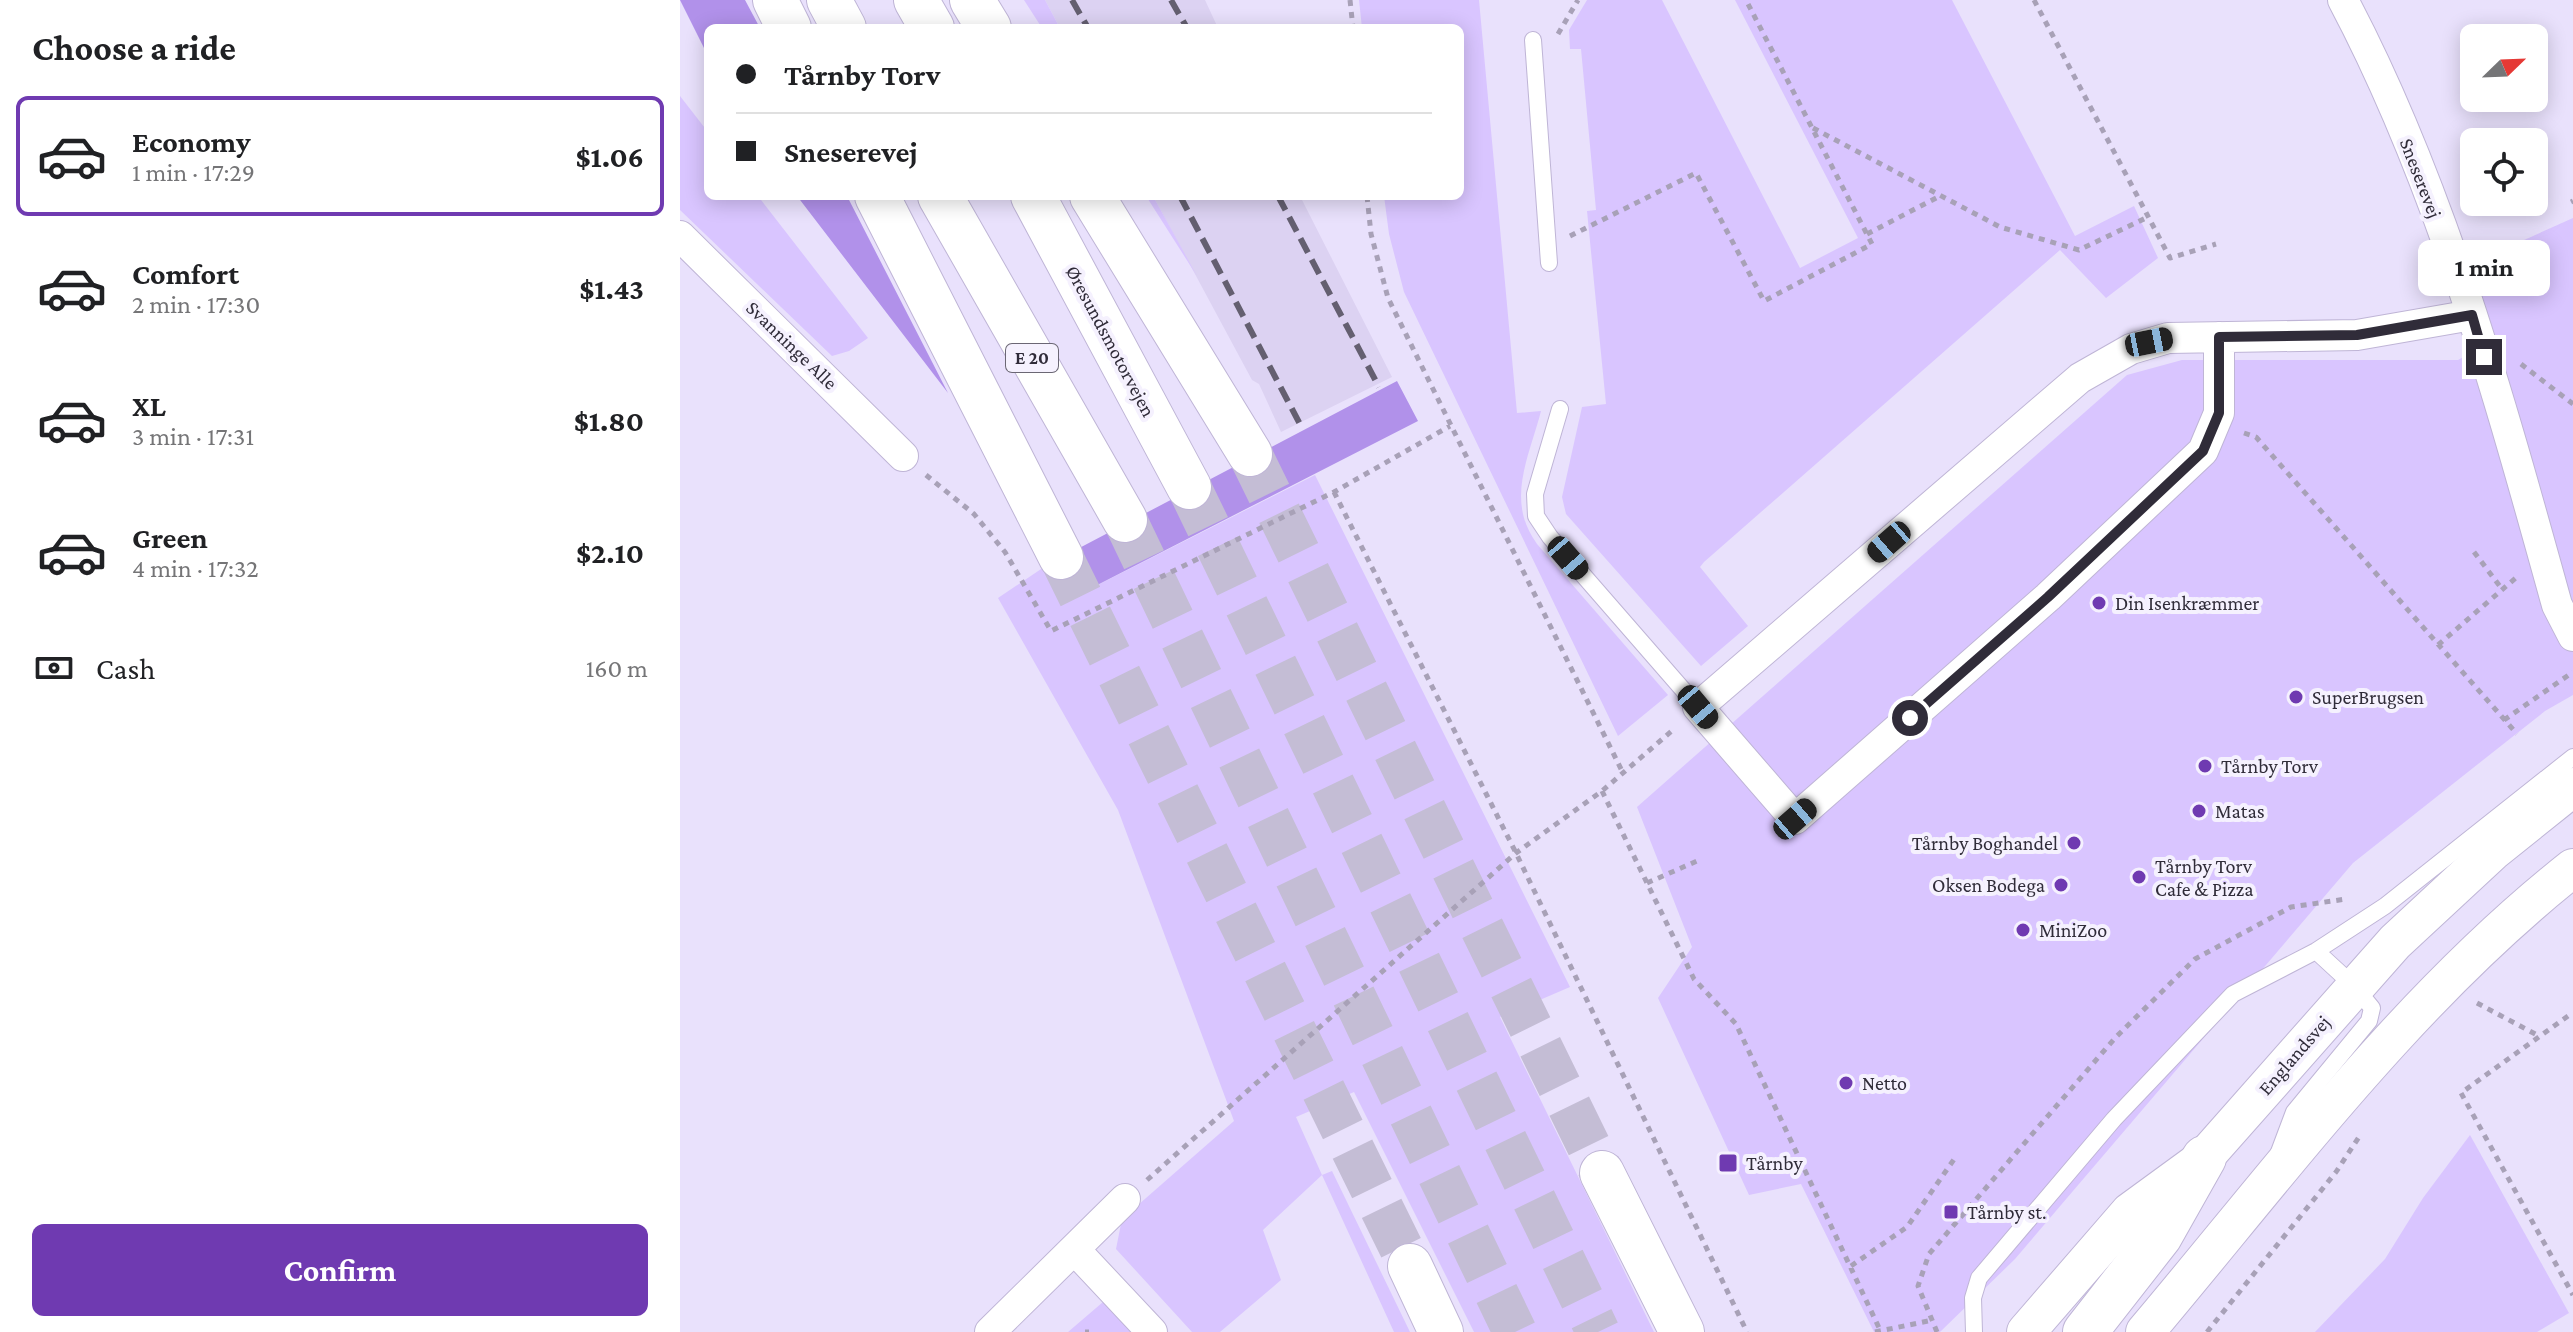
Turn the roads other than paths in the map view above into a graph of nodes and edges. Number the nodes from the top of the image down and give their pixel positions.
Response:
1 (775, 0) edge
2 (829, 0) edge
3 (916, 0) edge
4 (972, 0) edge
5 (2343, 0) edge
6 (787, 24) edge
7 (842, 24) edge
8 (930, 24) edge
9 (987, 24) edge
10 (1533, 40) road end
11 (879, 200) edge
12 (942, 200) edge
13 (1035, 200) edge
14 (1094, 200) edge
15 (680, 236) edge
16 (1549, 255) road end
17 (2472, 315) junction
18 (2219, 337) junction
19 (1560, 409) dead end
20 (1250, 454) tunnel mouth
21 (903, 456) road end
22 (1189, 487) tunnel mouth
23 (1125, 520) tunnel mouth
24 (1061, 557) tunnel mouth
25 (2573, 636) edge
26 (1698, 707) junction
27 (2573, 757) edge
28 (2573, 787) edge
29 (2573, 868) edge
30 (2316, 951) junction
31 (2354, 986) junction
32 (2204, 1158) junction
33 (1602, 1173) tunnel mouth
34 (2264, 1191) junction
35 (1125, 1199) road end
36 (1075, 1250) junction
37 (1410, 1266) tunnel mouth
38 (990, 1332) edge
39 (1152, 1332) edge
40 (1441, 1332) edge
41 (1682, 1332) edge
42 (1974, 1332) edge
43 (2026, 1332) edge
44 (2085, 1332) edge
45 (2145, 1332) edge

1 - 6 highway
2 - 7 highway
3 - 8 highway
4 - 9 highway
5 - 17 street, Sneserevej
10 - 16 lane
11 - 24 highway
12 - 23 highway, E 20
13 - 22 highway, Øresundsmotorvejen
14 - 20 highway
15 - 21 street, Svanninge Alle
17 - 18 street
17 - 25 street, Sneserevej
18 - 26 street
18 - 26 street
19 - 26 lane
27 - 30 lane
28 - 31 street, Englandsvej
29 - 34 street
30 - 31 lane
30 - 42 lane
31 - 32 street, Englandsvej
31 - 34 lane
32 - 43 street, Englandsvej
32 - 44 highway
33 - 41 highway
34 - 45 street
35 - 36 street
36 - 38 street
36 - 39 street
37 - 40 highway

